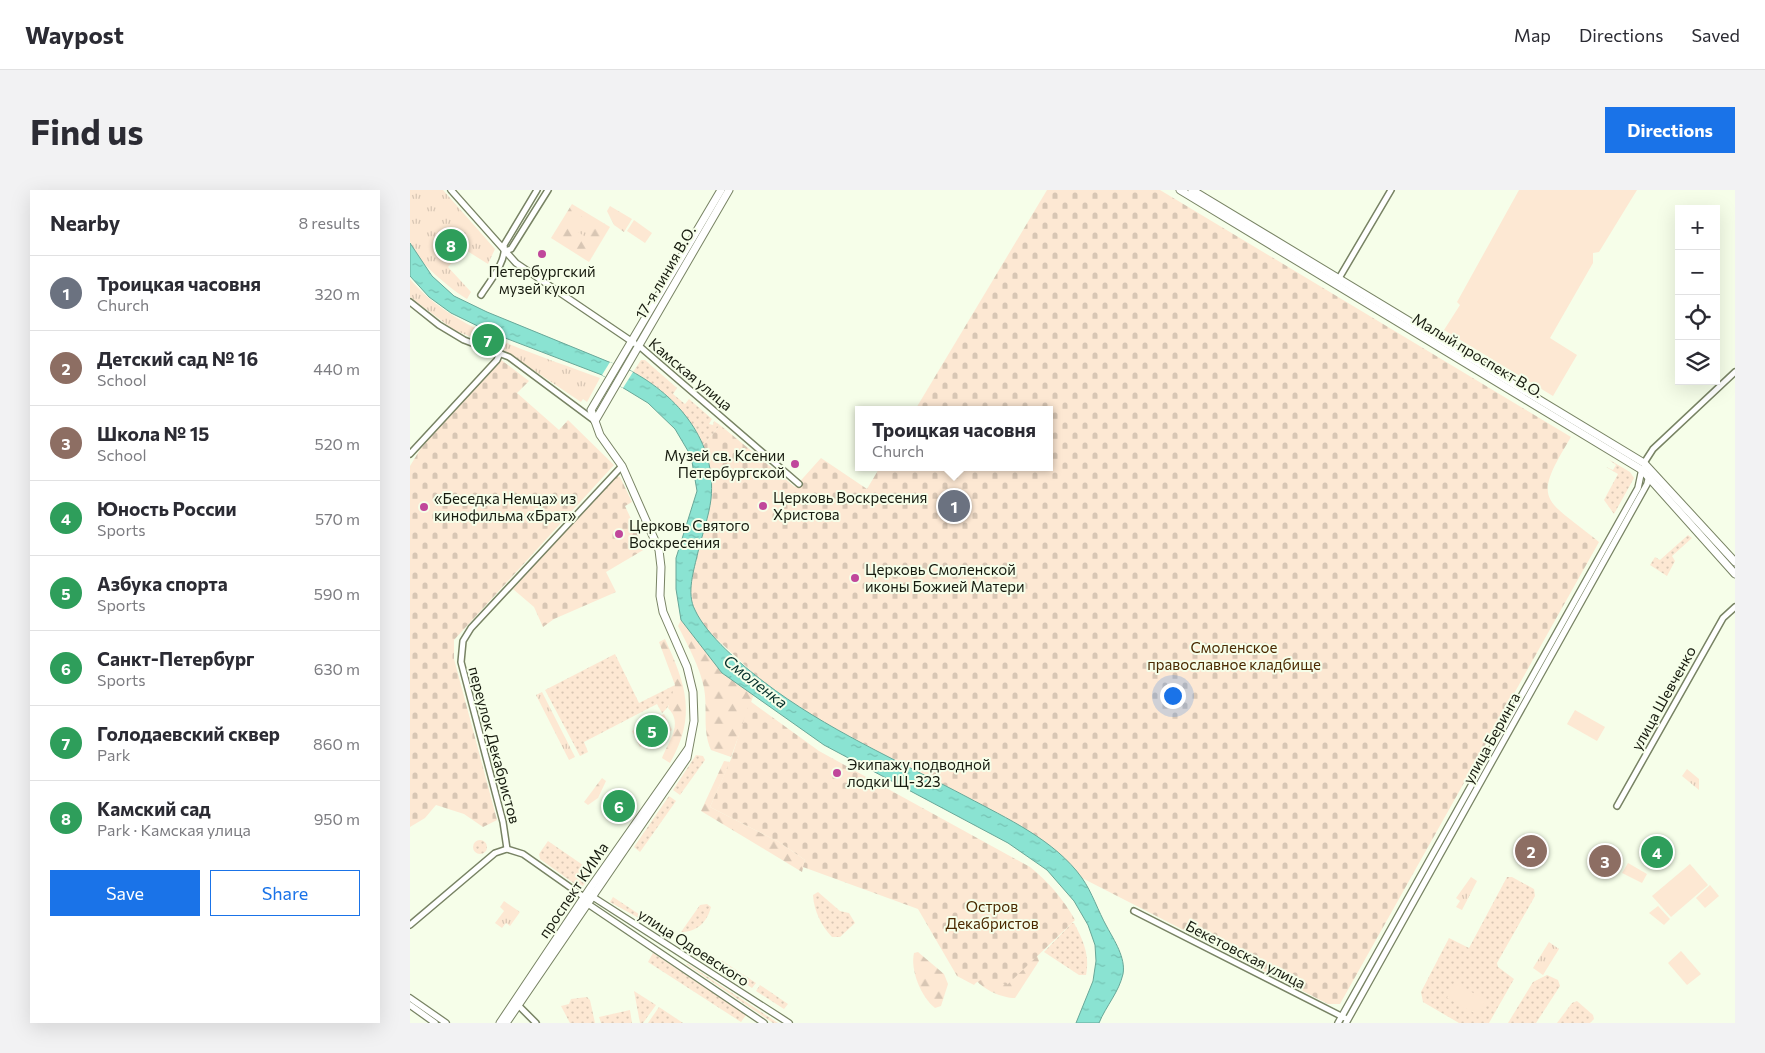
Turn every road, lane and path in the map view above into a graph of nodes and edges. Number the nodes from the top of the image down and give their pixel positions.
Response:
1 (451, 190) edge
2 (537, 190) edge
3 (548, 190) edge
4 (721, 190) edge
5 (729, 190) edge
6 (1180, 190) edge
7 (1192, 190) edge
8 (1391, 190) edge
9 (505, 252) junction
10 (1337, 281) junction
11 (481, 295) dead end
12 (410, 302) edge
13 (635, 343) junction
14 (500, 353) junction
15 (1735, 372) edge
16 (595, 421) junction
17 (410, 454) edge
18 (622, 466) junction
19 (1643, 466) junction
20 (1649, 477) junction
21 (799, 484) dead end
22 (1735, 562) edge
23 (1735, 574) edge
24 (1735, 607) edge
25 (1617, 806) dead end
26 (507, 849) junction
27 (588, 899) junction
28 (1134, 911) dead end
29 (410, 925) edge
30 (687, 956) junction
31 (680, 966) junction
32 (410, 998) edge
33 (410, 1005) edge
34 (518, 1005) junction
35 (1345, 1020) edge
36 (435, 1023) edge
37 (446, 1023) edge
38 (500, 1023) edge
39 (506, 1023) edge
40 (536, 1023) edge
41 (764, 1023) edge
42 (789, 1023) edge
43 (1338, 1023) edge

1 - 9 street, Камская улица
2 - 9 street
3 - 9 street
4 - 13 main road
5 - 13 main road, 17-я линия В.О.
6 - 10 main road, Малый проспект В.О.
7 - 10 main road, Малый проспект В.О.
8 - 10 street
9 - 11 street
9 - 13 street, Камская улица
10 - 19 main road, Малый проспект В.О.
12 - 14 street
13 - 16 main road, 17-я линия В.О.
13 - 16 main road
13 - 21 street, Камская улица
14 - 16 street
14 - 17 street
15 - 19 street, улица Беринга
16 - 18 main road
18 - 26 street, переулок Декабристов
18 - 27 main road, проспект КИМа
19 - 20 main road, Малый проспект В.О.
19 - 22 main road, Малый проспект В.О.
19 - 35 street, улица Беринга
20 - 23 main road, Малый проспект В.О.
20 - 35 street, улица Беринга
24 - 25 street, улица Шевченко
26 - 27 street, улица Одоевского
26 - 29 street
27 - 30 street, улица Одоевского
27 - 31 street, улица Одоевского
27 - 34 main road, проспект КИМа
27 - 38 main road, проспект КИМа
28 - 35 street, Бекетовская улица
30 - 31 street
30 - 42 street, улица Одоевского
31 - 41 street, улица Одоевского
32 - 37 street
33 - 36 street
34 - 39 main road, проспект КИМа
34 - 40 street
35 - 43 street, улица Беринга

